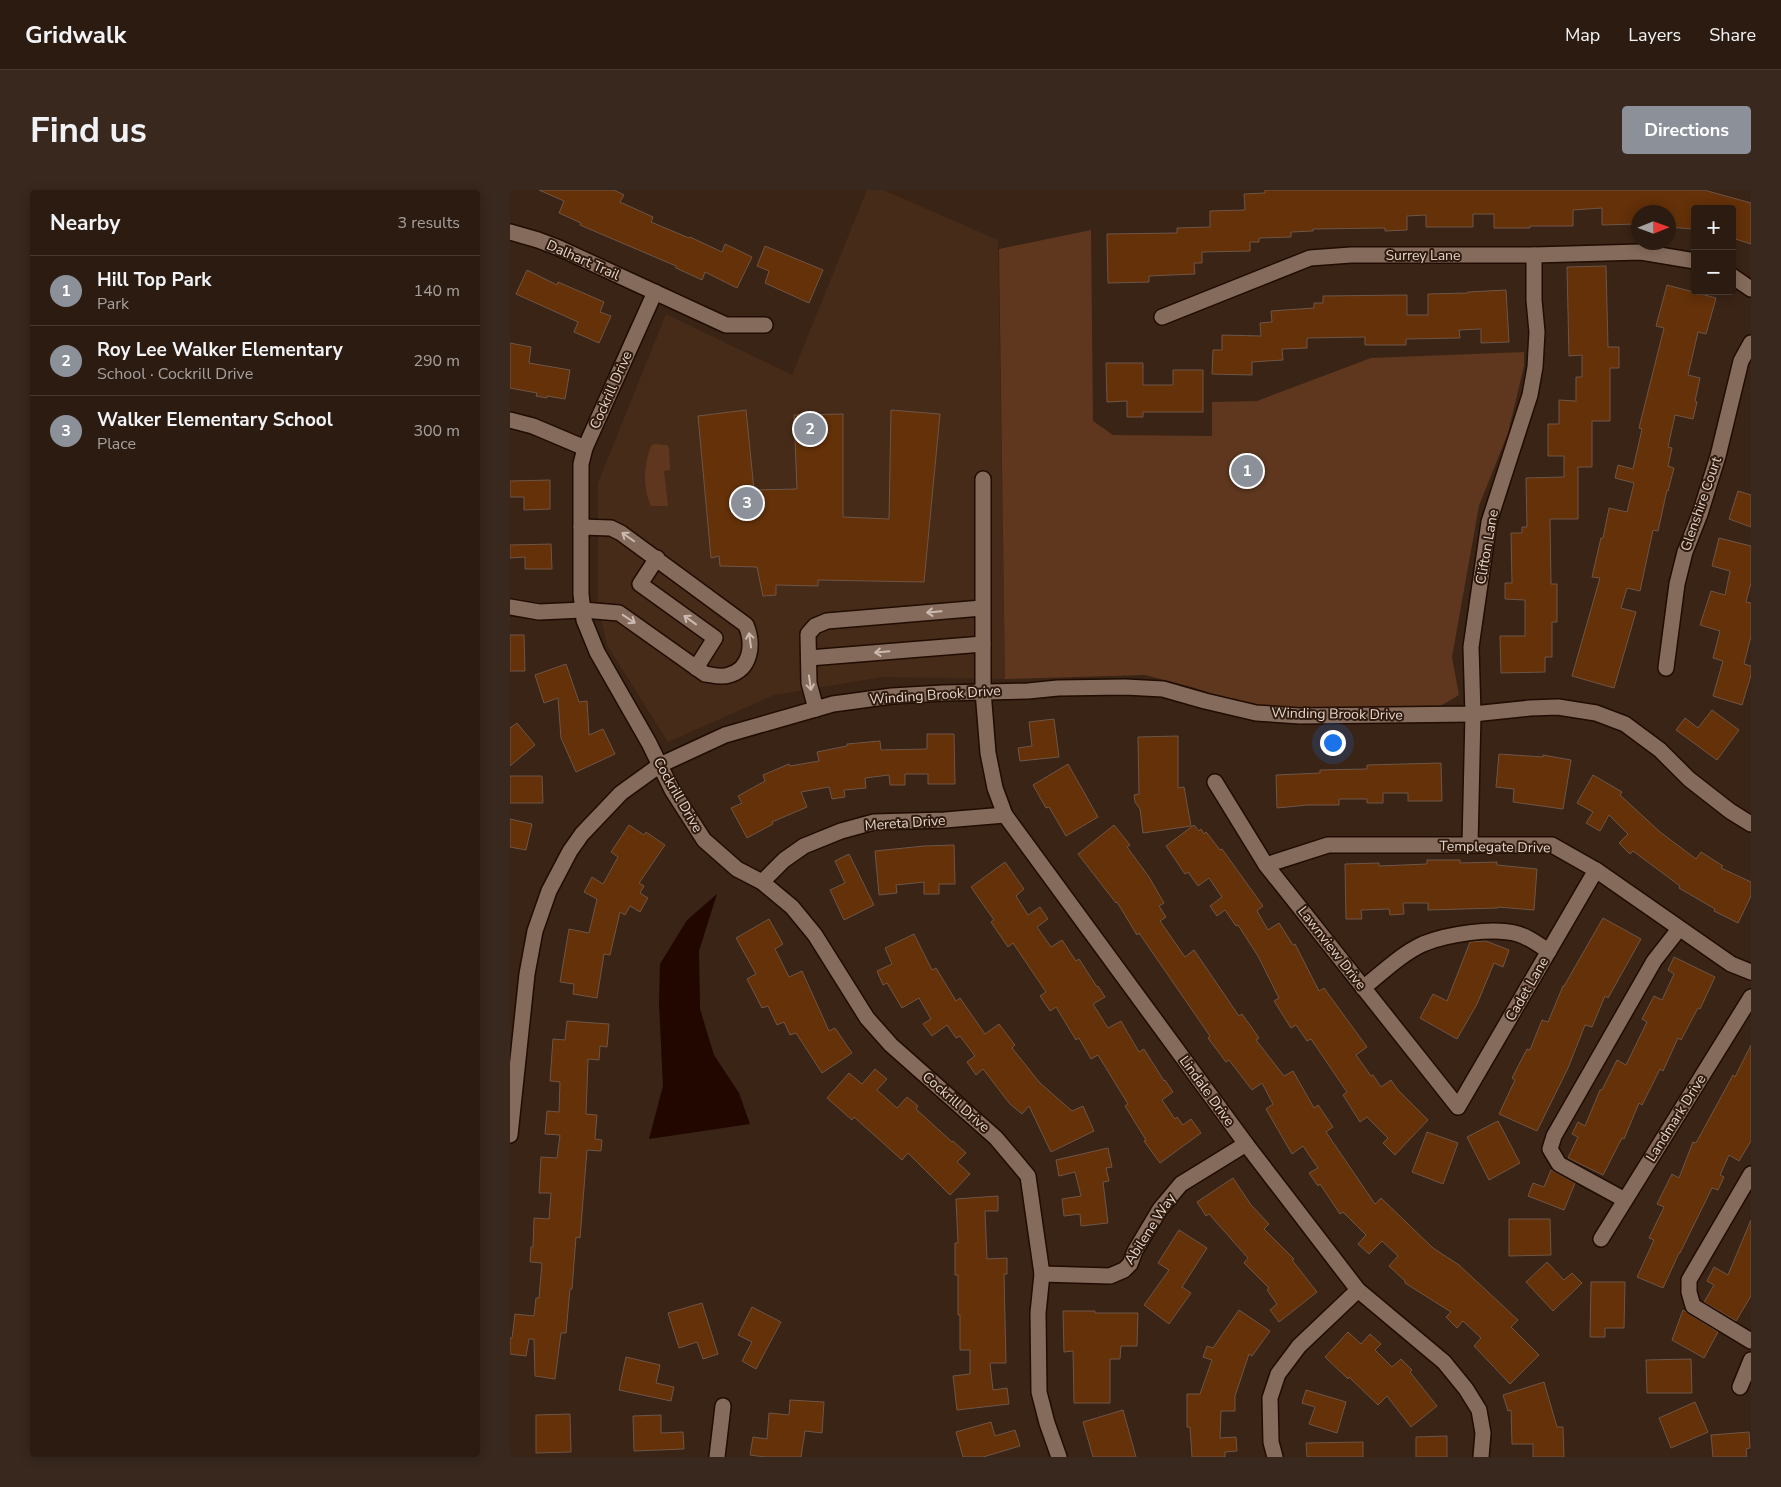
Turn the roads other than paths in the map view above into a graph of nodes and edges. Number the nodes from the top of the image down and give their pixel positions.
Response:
1 (510, 232) edge
2 (1534, 255) junction
3 (1691, 260) edge
4 (1736, 279) edge
5 (1751, 289) edge
6 (655, 292) junction
7 (1162, 317) dead end
8 (765, 325) dead end
9 (1751, 343) edge
10 (510, 420) edge
11 (585, 448) junction
12 (982, 480) dead end
13 (581, 527) junction
14 (657, 558) junction
15 (510, 607) edge
16 (982, 608) junction
17 (583, 610) junction
18 (983, 644) junction
19 (808, 658) junction
20 (696, 668) junction
21 (1666, 668) dead end
22 (983, 691) junction
23 (816, 709) junction
24 (1473, 714) junction
25 (660, 766) junction
26 (1215, 782) dead end
27 (1005, 815) junction
28 (1751, 824) edge
29 (1470, 845) junction
30 (1266, 865) junction
31 (1596, 870) junction
32 (762, 882) junction
33 (1679, 929) junction
34 (1549, 951) junction
35 (1751, 972) edge
36 (1363, 988) junction
37 (1751, 997) edge
38 (516, 1023) edge
39 (1458, 1107) joint
40 (510, 1135) edge
41 (1246, 1144) junction
42 (1751, 1174) edge
43 (1625, 1200) junction
44 (1601, 1239) dead end
45 (1042, 1274) junction
46 (1358, 1290) junction
47 (1751, 1341) edge
48 (1751, 1360) edge
49 (1740, 1387) dead end
50 (723, 1406) dead end
51 (717, 1457) edge
52 (1059, 1457) edge
53 (1275, 1457) edge
54 (1481, 1457) edge

1 - 6 street, Dalhart Trail
2 - 3 street, Surrey Lane
2 - 7 street, Surrey Lane
2 - 24 street, Clifton Lane
4 - 5 street
6 - 8 street
6 - 11 street, Cockrill Drive
9 - 21 street, Glenshire Court
10 - 11 street
11 - 13 street, Cockrill Drive
12 - 16 street, Lindale Drive
14 -> 13 street
13 - 17 street, Cockrill Drive
20 -> 14 street
20 -> 14 street
15 - 17 street
16 - 18 street, Lindale Drive
16 -> 19 street
17 -> 20 street
17 - 25 street, Cockrill Drive
18 -> 19 street
18 - 22 street, Lindale Drive
19 -> 23 street
22 - 23 street, Winding Brook Drive
22 - 24 street, Winding Brook Drive
22 - 27 street, Lindale Drive
23 - 25 street, Winding Brook Drive
24 - 28 street, Winding Brook Drive
24 - 29 street, Clifton Lane
25 - 32 street, Cockrill Drive
25 - 38 street, Winding Brook Drive
26 - 30 street, Lawnview Drive
27 - 32 street, Mereta Drive
27 - 41 street, Lindale Drive
29 - 30 street, Templegate Drive
29 - 31 street, Templegate Drive
30 - 36 street, Lawnview Drive
31 - 33 street, Templegate Drive
31 - 34 street, Cadet Lane
32 - 45 street, Cockrill Drive
33 - 35 street, Templegate Drive
33 - 43 street
34 - 36 street
34 - 39 street, Cadet Lane
36 - 39 street, Lawnview Drive
37 - 43 street, Landmark Drive
38 - 40 street, Winding Brook Drive
41 - 45 street, Abilene Way
41 - 46 street, Lindale Drive
42 - 47 street
43 - 44 street, Landmark Drive
45 - 52 street, Cockrill Drive
46 - 53 street
46 - 54 street, Lindale Drive
48 - 49 street
50 - 51 street

